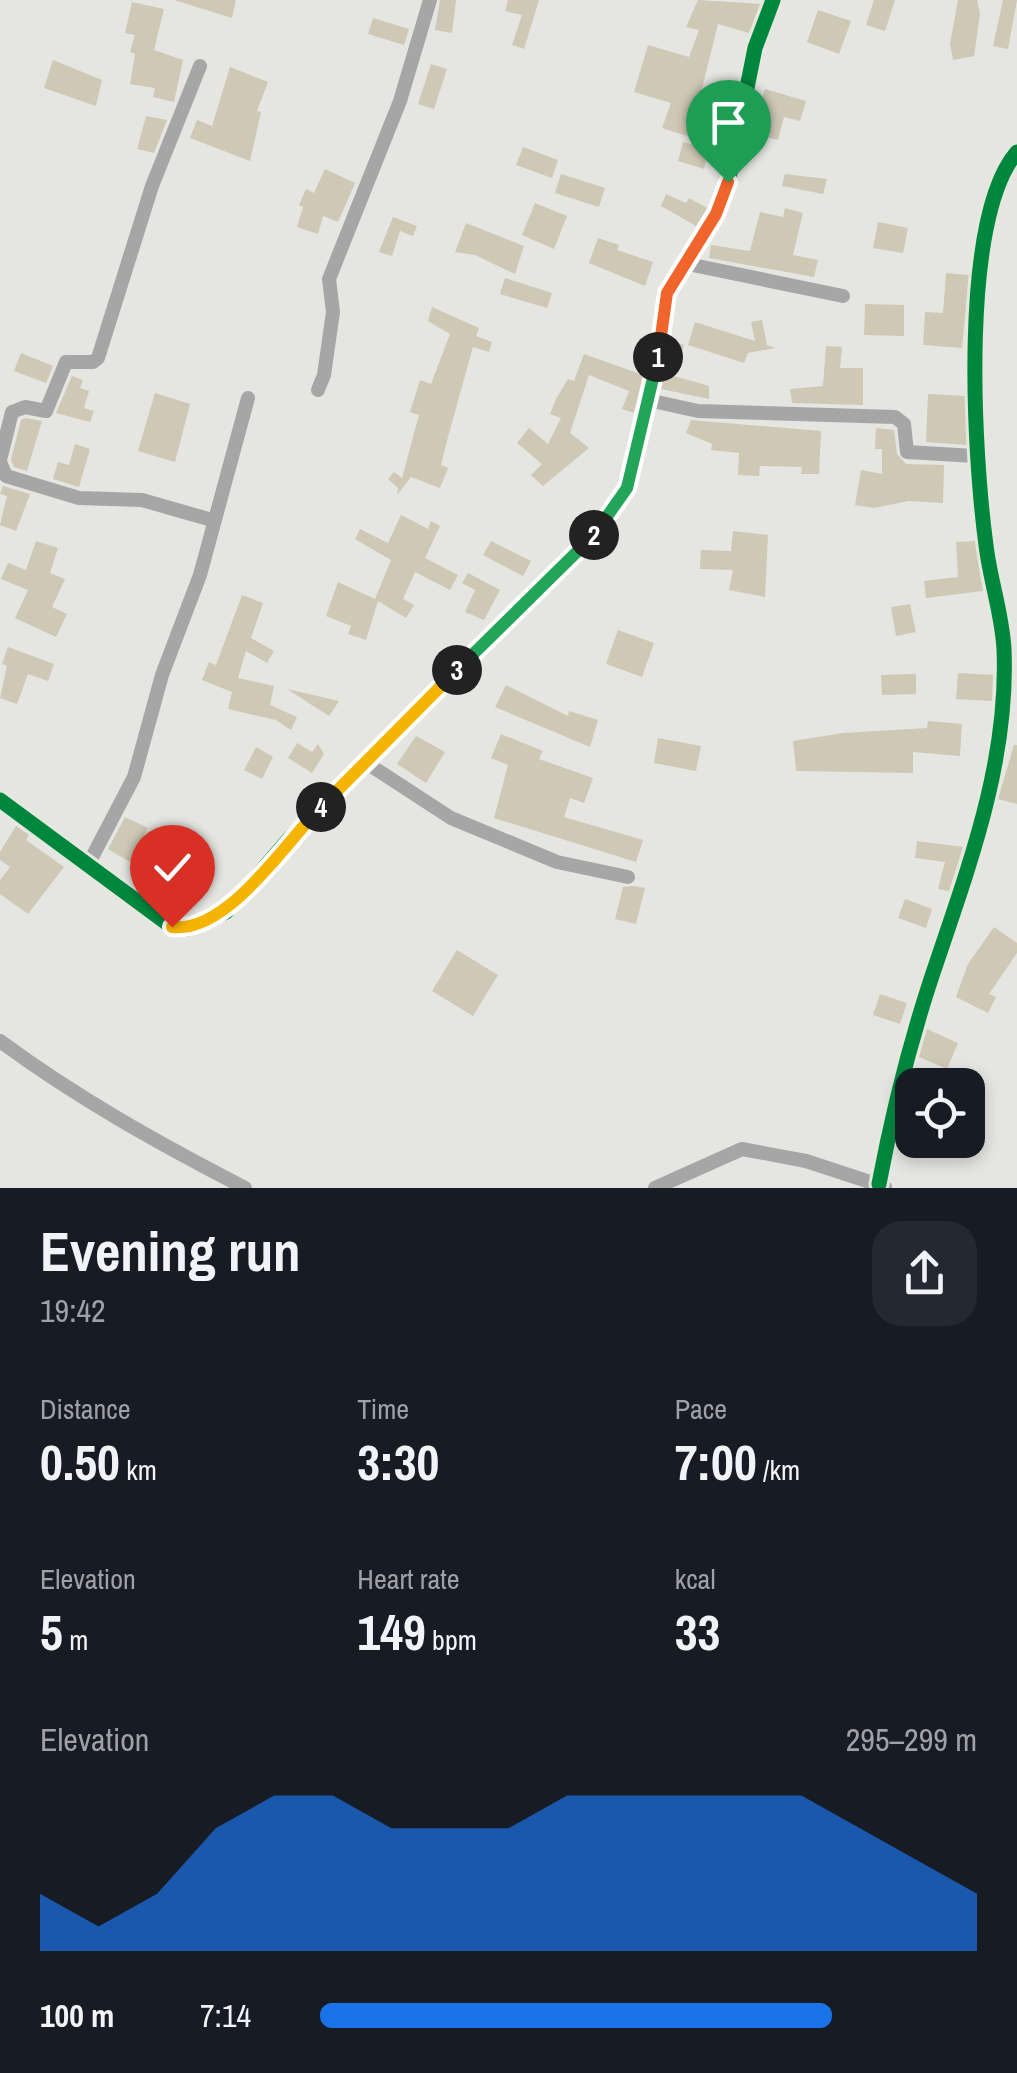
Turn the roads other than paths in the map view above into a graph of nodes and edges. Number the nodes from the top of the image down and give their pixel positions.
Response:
1 (430, 0) edge
2 (773, 0) edge
3 (200, 66) dead end
4 (1017, 152) edge
5 (683, 263) junction
6 (843, 296) dead end
7 (318, 390) dead end
8 (248, 398) dead end
9 (648, 400) junction
10 (975, 456) junction
11 (0, 461) edge
12 (212, 520) junction
13 (365, 762) junction
14 (3, 807) edge
15 (88, 865) junction
16 (628, 878) dead end
17 (0, 1042) edge
18 (883, 1186) edge
19 (246, 1188) edge
20 (655, 1188) edge

1 - 7 street
2 - 5 street
3 - 11 street
4 - 10 street
5 - 6 street
5 - 9 street
8 - 12 street
9 - 10 street
9 - 13 street
10 - 18 street
11 - 12 street
12 - 15 street
13 - 15 street
13 - 16 street
14 - 15 street
17 - 19 street
18 - 20 street

